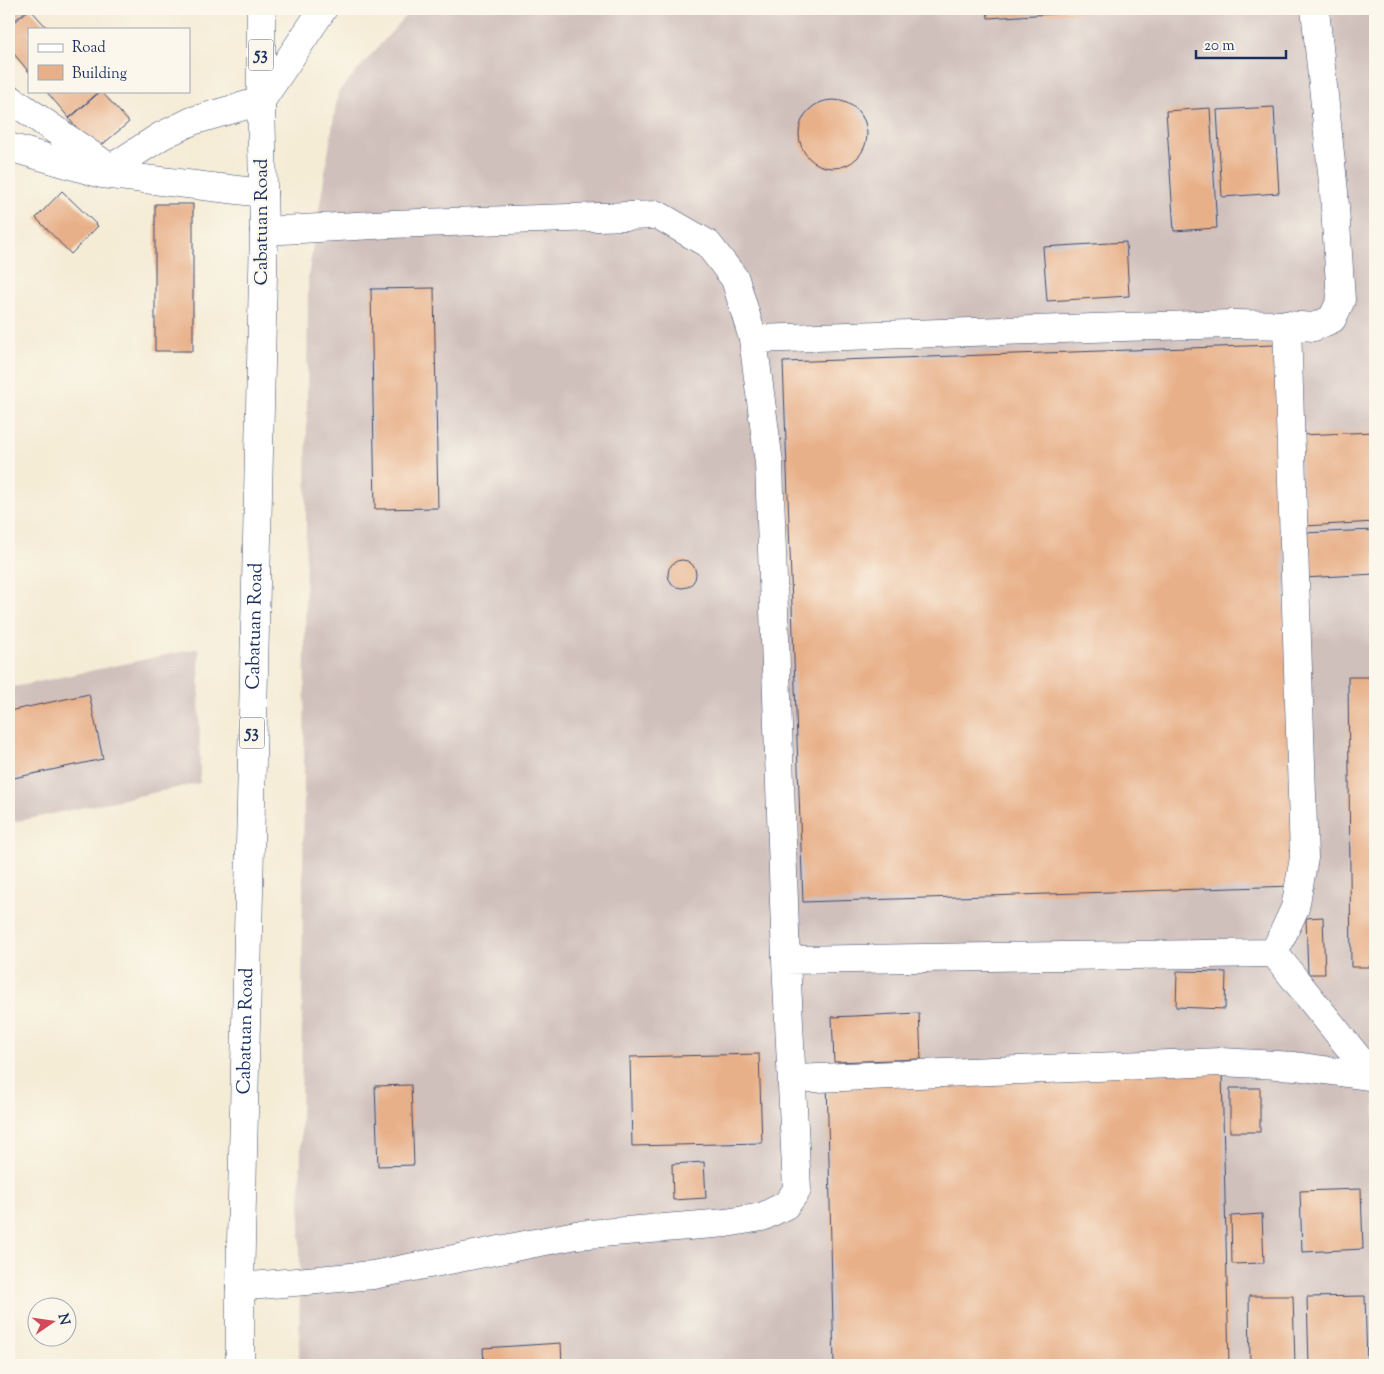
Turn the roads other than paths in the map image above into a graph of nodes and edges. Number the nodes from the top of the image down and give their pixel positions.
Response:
1 (261, 9) edge
2 (323, 9) edge
3 (1315, 9) edge
4 (9, 98) edge
5 (261, 101) junction
6 (9, 147) edge
7 (106, 171) junction
8 (262, 193) junction
9 (264, 231) junction
10 (1287, 326) junction
11 (753, 339) junction
12 (1274, 953) junction
13 (786, 960) junction
14 (1374, 1077) edge
15 (793, 1079) junction
16 (240, 1287) junction
17 (240, 1365) edge

1 - 5 main road, Cabatuan Road / 53
2 - 5 main road
3 - 10 main road
4 - 7 main road
5 - 7 main road
5 - 8 main road, Cabatuan Road / 53
6 - 7 main road
7 - 8 main road
8 - 9 main road, Cabatuan Road / 53
9 - 11 main road
9 - 16 main road, Cabatuan Road / 53
10 - 11 main road
10 - 12 main road
11 - 13 main road
12 - 13 main road
12 - 14 main road
13 - 15 main road
14 - 15 main road
15 - 16 main road
16 - 17 main road, Cabatuan Road / 53

